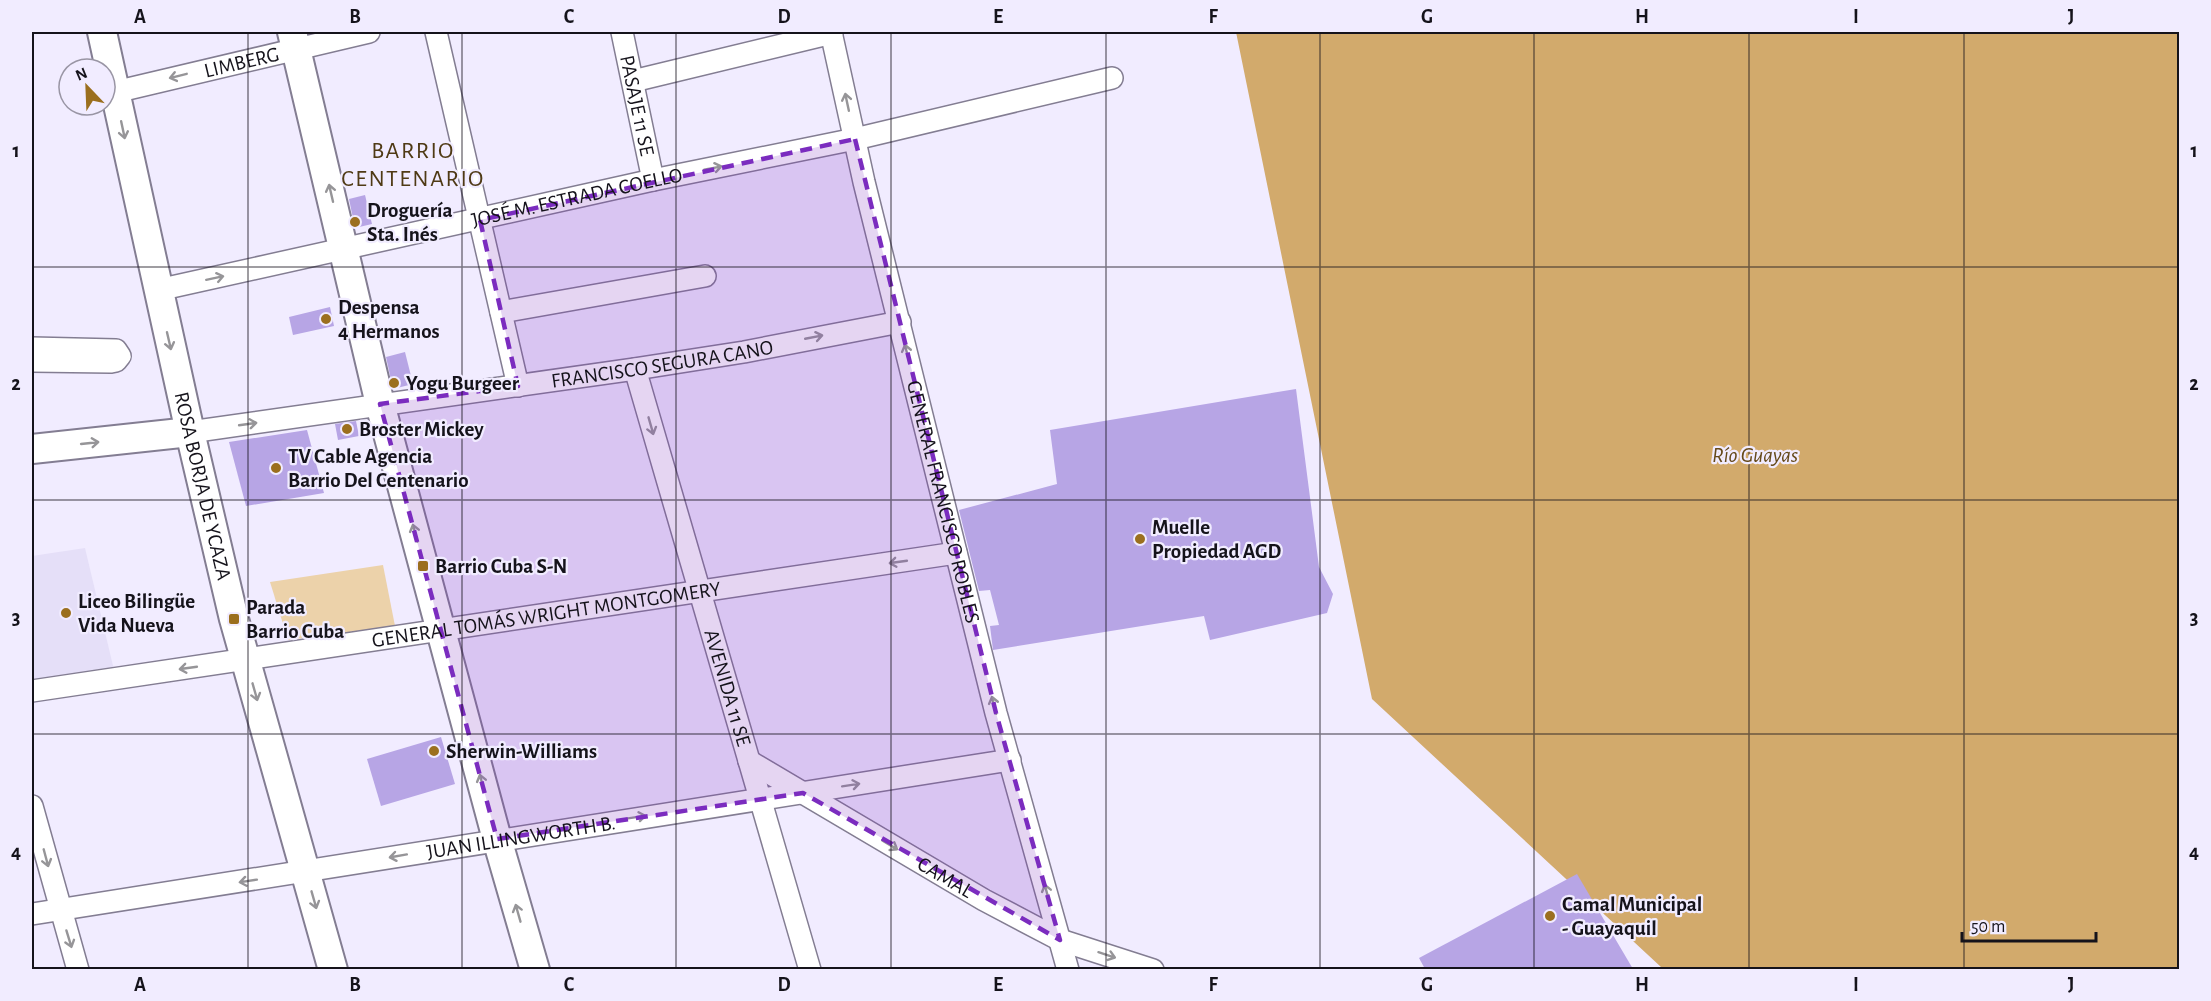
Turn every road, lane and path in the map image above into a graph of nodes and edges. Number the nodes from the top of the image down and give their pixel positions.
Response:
1 (102, 32) edge
2 (369, 32) edge
3 (436, 32) edge
4 (622, 32) edge
5 (832, 32) edge
6 (294, 40) edge
7 (107, 57) edge
8 (1112, 78) dead end
9 (633, 81) junction
10 (117, 91) edge
11 (117, 101) edge
12 (855, 139) junction
13 (653, 180) junction
14 (480, 220) junction
15 (345, 249) junction
16 (705, 276) dead end
17 (158, 290) junction
18 (501, 312) junction
19 (900, 322) junction
20 (32, 348) edge
21 (32, 361) edge
22 (635, 369) junction
23 (518, 386) junction
24 (380, 405) junction
25 (190, 432) junction
26 (32, 449) edge
27 (956, 553) junction
28 (700, 591) junction
29 (441, 630) junction
30 (246, 659) junction
31 (32, 691) edge
32 (1010, 759) junction
33 (749, 761) junction
34 (803, 793) junction
35 (760, 798) junction
36 (32, 806) edge
37 (497, 839) junction
38 (306, 872) junction
39 (60, 909) junction
40 (32, 914) edge
41 (1060, 940) junction
42 (78, 969) edge
43 (333, 969) edge
44 (534, 969) edge
45 (810, 969) edge
46 (1068, 969) edge
47 (1154, 969) edge

1 - 7 main road, ROSA BORJA DE YCAZA
2 - 6 street, LIMBERG
3 - 14 street
4 - 9 street, PASAJE 11 SE
5 - 9 street
12 -> 5 street, GENERAL FRANCISCO ROBLES
6 -> 10 street, LIMBERG
15 -> 6 main road
8 - 12 street, JOSÉ M. ESTRADA COELLO
9 - 13 street, PASAJE 11 SE
11 -> 17 main road, ROSA BORJA DE YCAZA
13 -> 12 street, JOSÉ M. ESTRADA COELLO
12 - 19 street, GENERAL FRANCISCO ROBLES
13 - 14 street, JOSÉ M. ESTRADA COELLO
14 - 15 street, JOSÉ M. ESTRADA COELLO
14 - 18 street
17 -> 15 street, JOSÉ M. ESTRADA COELLO
15 - 24 main road
16 - 18 street
17 -> 25 main road, ROSA BORJA DE YCAZA
18 - 23 street
22 -> 19 street, FRANCISCO SEGURA CANO
27 -> 19 street, GENERAL FRANCISCO ROBLES
20 - 21 street
22 - 23 street, FRANCISCO SEGURA CANO
22 -> 28 street, AVENIDA 11 SE
23 - 24 street, FRANCISCO SEGURA CANO
25 -> 24 street, FRANCISCO SEGURA CANO
29 -> 24 main road
26 -> 25 main road, FRANCISCO SEGURA CANO
25 - 30 main road, ROSA BORJA DE YCAZA
27 -> 28 street, GENERAL TOMÁS WRIGHT MONTGOMERY
32 -> 27 street, GENERAL FRANCISCO ROBLES
28 - 29 street, GENERAL TOMÁS WRIGHT MONTGOMERY
28 - 33 street, AVENIDA 11 SE
29 - 30 street, GENERAL TOMÁS WRIGHT MONTGOMERY
37 -> 29 main road
30 -> 31 street, GENERAL TOMÁS WRIGHT MONTGOMERY
30 -> 38 main road, ROSA BORJA DE YCAZA
34 -> 32 street, JUAN ILLINGWORTH B.
41 -> 32 street, GENERAL FRANCISCO ROBLES
33 - 34 street, CAMAL
33 - 35 street, AVENIDA 11 SE
34 - 35 street, JUAN ILLINGWORTH B.
34 -> 41 street, CAMAL
37 -> 35 street, JUAN ILLINGWORTH B.
35 - 45 street, AVENIDA 11 SE
36 -> 39 street
37 -> 38 street, JUAN ILLINGWORTH B.
44 -> 37 main road
38 -> 39 street, JUAN ILLINGWORTH B.
38 -> 43 main road, ROSA BORJA DE YCAZA
39 - 40 street, JUAN ILLINGWORTH B.
39 -> 42 street
41 - 46 street, GENERAL FRANCISCO ROBLES
41 -> 47 street, CAMAL

